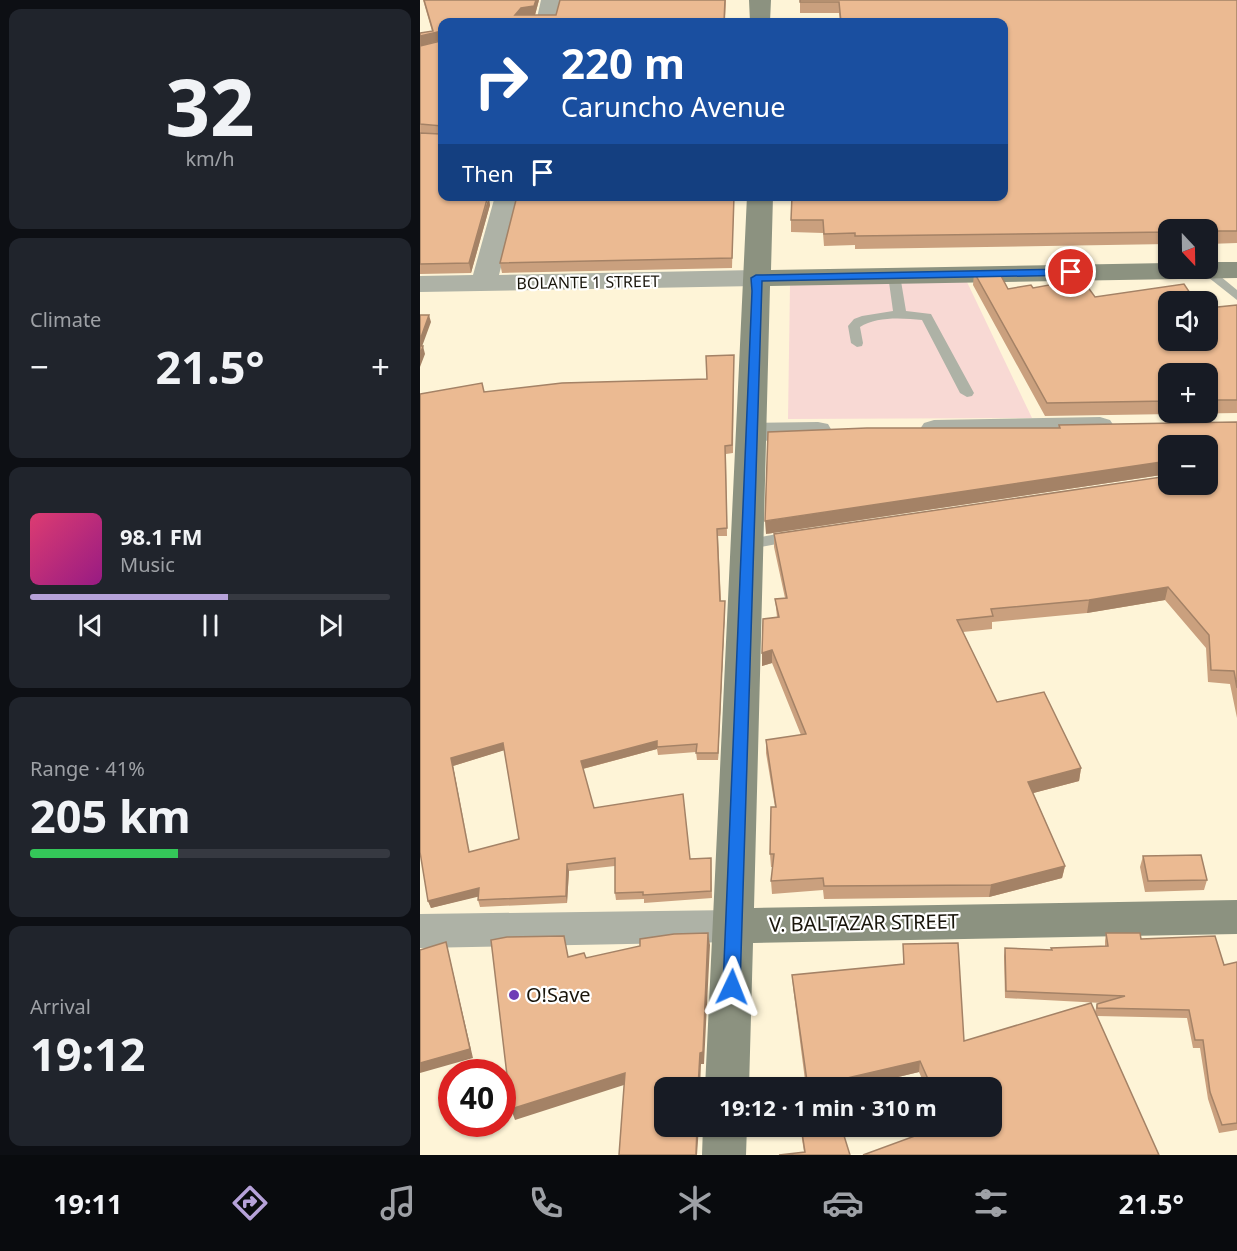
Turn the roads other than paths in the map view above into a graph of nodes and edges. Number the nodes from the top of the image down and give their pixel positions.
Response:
1 (760, 0) edge
2 (760, 18) edge
3 (506, 201) edge
4 (760, 201) edge
5 (1218, 270) edge
6 (1237, 270) edge
7 (1158, 271) edge
8 (894, 276) junction
9 (756, 278) junction
10 (1216, 279) edge
11 (420, 284) edge
12 (484, 284) junction
13 (1237, 296) edge
14 (900, 314) junction
15 (857, 343) dead end
16 (967, 393) dead end
17 (1131, 426) edge
18 (847, 430) edge
19 (906, 430) edge
20 (753, 432) junction
21 (813, 533) edge
22 (748, 544) junction
23 (1237, 917) edge
24 (734, 926) junction
25 (420, 931) edge
26 (727, 1077) edge
27 (725, 1137) edge
28 (724, 1155) edge

1 - 2 street
3 - 12 street
4 - 9 street
5 - 6 street
7 - 8 street
8 - 9 street
8 - 14 lane
9 - 12 street, BOLANTE 1 STREET
9 - 20 street
10 - 13 lane
11 - 12 street, BOLANTE 1 STREET
14 - 15 lane
14 - 16 lane
17 - 19 street
18 - 20 street
20 - 22 street
21 - 22 lane
22 - 24 street
23 - 24 street, V. BALTAZAR STREET
24 - 25 street, V. BALTAZAR STREET
24 - 26 street
27 - 28 street

